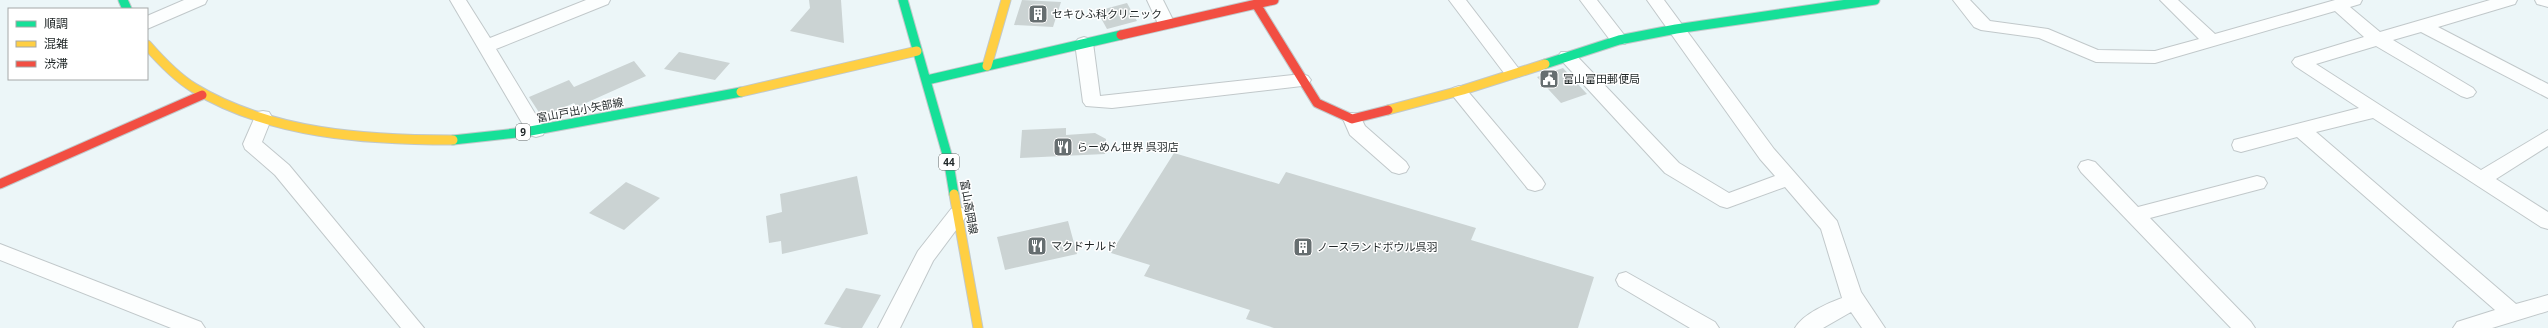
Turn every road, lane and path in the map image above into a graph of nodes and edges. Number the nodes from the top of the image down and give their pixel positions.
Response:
1 (198, 0) edge
2 (458, 0) edge
3 (602, 0) edge
4 (903, 0) edge
5 (1006, 0) edge
6 (1155, 0) edge
7 (1274, 0) edge
8 (1457, 0) edge
9 (1588, 0) edge
10 (1655, 0) edge
11 (1875, 0) edge
12 (1961, 0) edge
13 (2168, 0) edge
14 (2509, 0) edge
15 (2543, 0) edge
16 (2548, 2) edge
17 (2333, 3) edge
18 (1256, 4) junction
19 (148, 23) edge
20 (1166, 24) junction
21 (2423, 26) junction
22 (1676, 29) junction
23 (2376, 38) junction
24 (1619, 40) junction
25 (2212, 41) junction
26 (1084, 43) junction
27 (148, 46) edge
28 (486, 46) junction
29 (917, 51) junction
30 (1567, 56) junction
31 (987, 66) junction
32 (1512, 73) junction
33 (927, 80) junction
34 (1302, 80) junction
35 (1459, 92) junction
36 (2468, 92) dead end
37 (2548, 92) edge
38 (202, 95) junction
39 (2374, 110) junction
40 (262, 117) junction
41 (1352, 119) junction
42 (2300, 129) junction
43 (536, 130) junction
44 (2548, 137) edge
45 (2241, 145) dead end
46 (1399, 167) dead end
47 (2088, 167) dead end
48 (1787, 179) junction
49 (2481, 179) junction
50 (0, 184) edge
51 (1535, 184) dead end
52 (2257, 184) dead end
53 (958, 214) junction
54 (2134, 215) junction
55 (2548, 222) edge
56 (0, 252) edge
57 (1626, 280) dead end
58 (1854, 302) junction
59 (2548, 303) edge
60 (2513, 314) junction
61 (194, 328) edge
62 (413, 328) edge
63 (889, 328) edge
64 (978, 328) edge
65 (1708, 328) edge
66 (1806, 328) edge
67 (1874, 328) edge
68 (2244, 328) edge
69 (2464, 328) edge

1 - 19 street
2 - 28 street
3 - 28 street
4 - 29 main road, 富山高岡線 / 44
5 - 31 main road
6 - 20 street
7 - 18 main road
8 - 32 street
9 - 24 street
10 - 22 street
11 - 22 main road
12 - 25 street
13 - 25 street
14 - 21 street
15 - 16 street
17 - 23 street
17 - 25 street
18 - 20 main road
18 - 34 main road
20 - 26 main road
21 - 23 street
21 - 37 street
22 - 24 main road
22 - 48 street
23 - 36 street
23 - 39 street
24 - 30 main road
26 - 31 main road
26 - 34 street
27 - 38 main road, 富山戸出小矢部線 / 9
28 - 43 street
29 - 33 main road, 富山高岡線 / 44
29 - 43 main road, 富山戸出小矢部線 / 9
30 - 32 main road
30 - 48 street
31 - 33 main road
32 - 35 main road
33 - 53 main road, 富山高岡線 / 44
34 - 41 main road
35 - 41 main road
35 - 51 street
38 - 40 main road, 富山戸出小矢部線 / 9
38 - 50 main road
39 - 42 street
39 - 49 street
40 - 43 main road, 富山戸出小矢部線 / 9
40 - 62 street
41 - 46 street
42 - 45 street
42 - 60 street
44 - 49 street
47 - 54 street
48 - 58 street
49 - 55 street
52 - 54 street
53 - 63 street
53 - 64 main road, 富山高岡線 / 44
54 - 68 street
56 - 61 street
57 - 65 street
58 - 66 street
58 - 67 street
59 - 60 street
60 - 69 street

